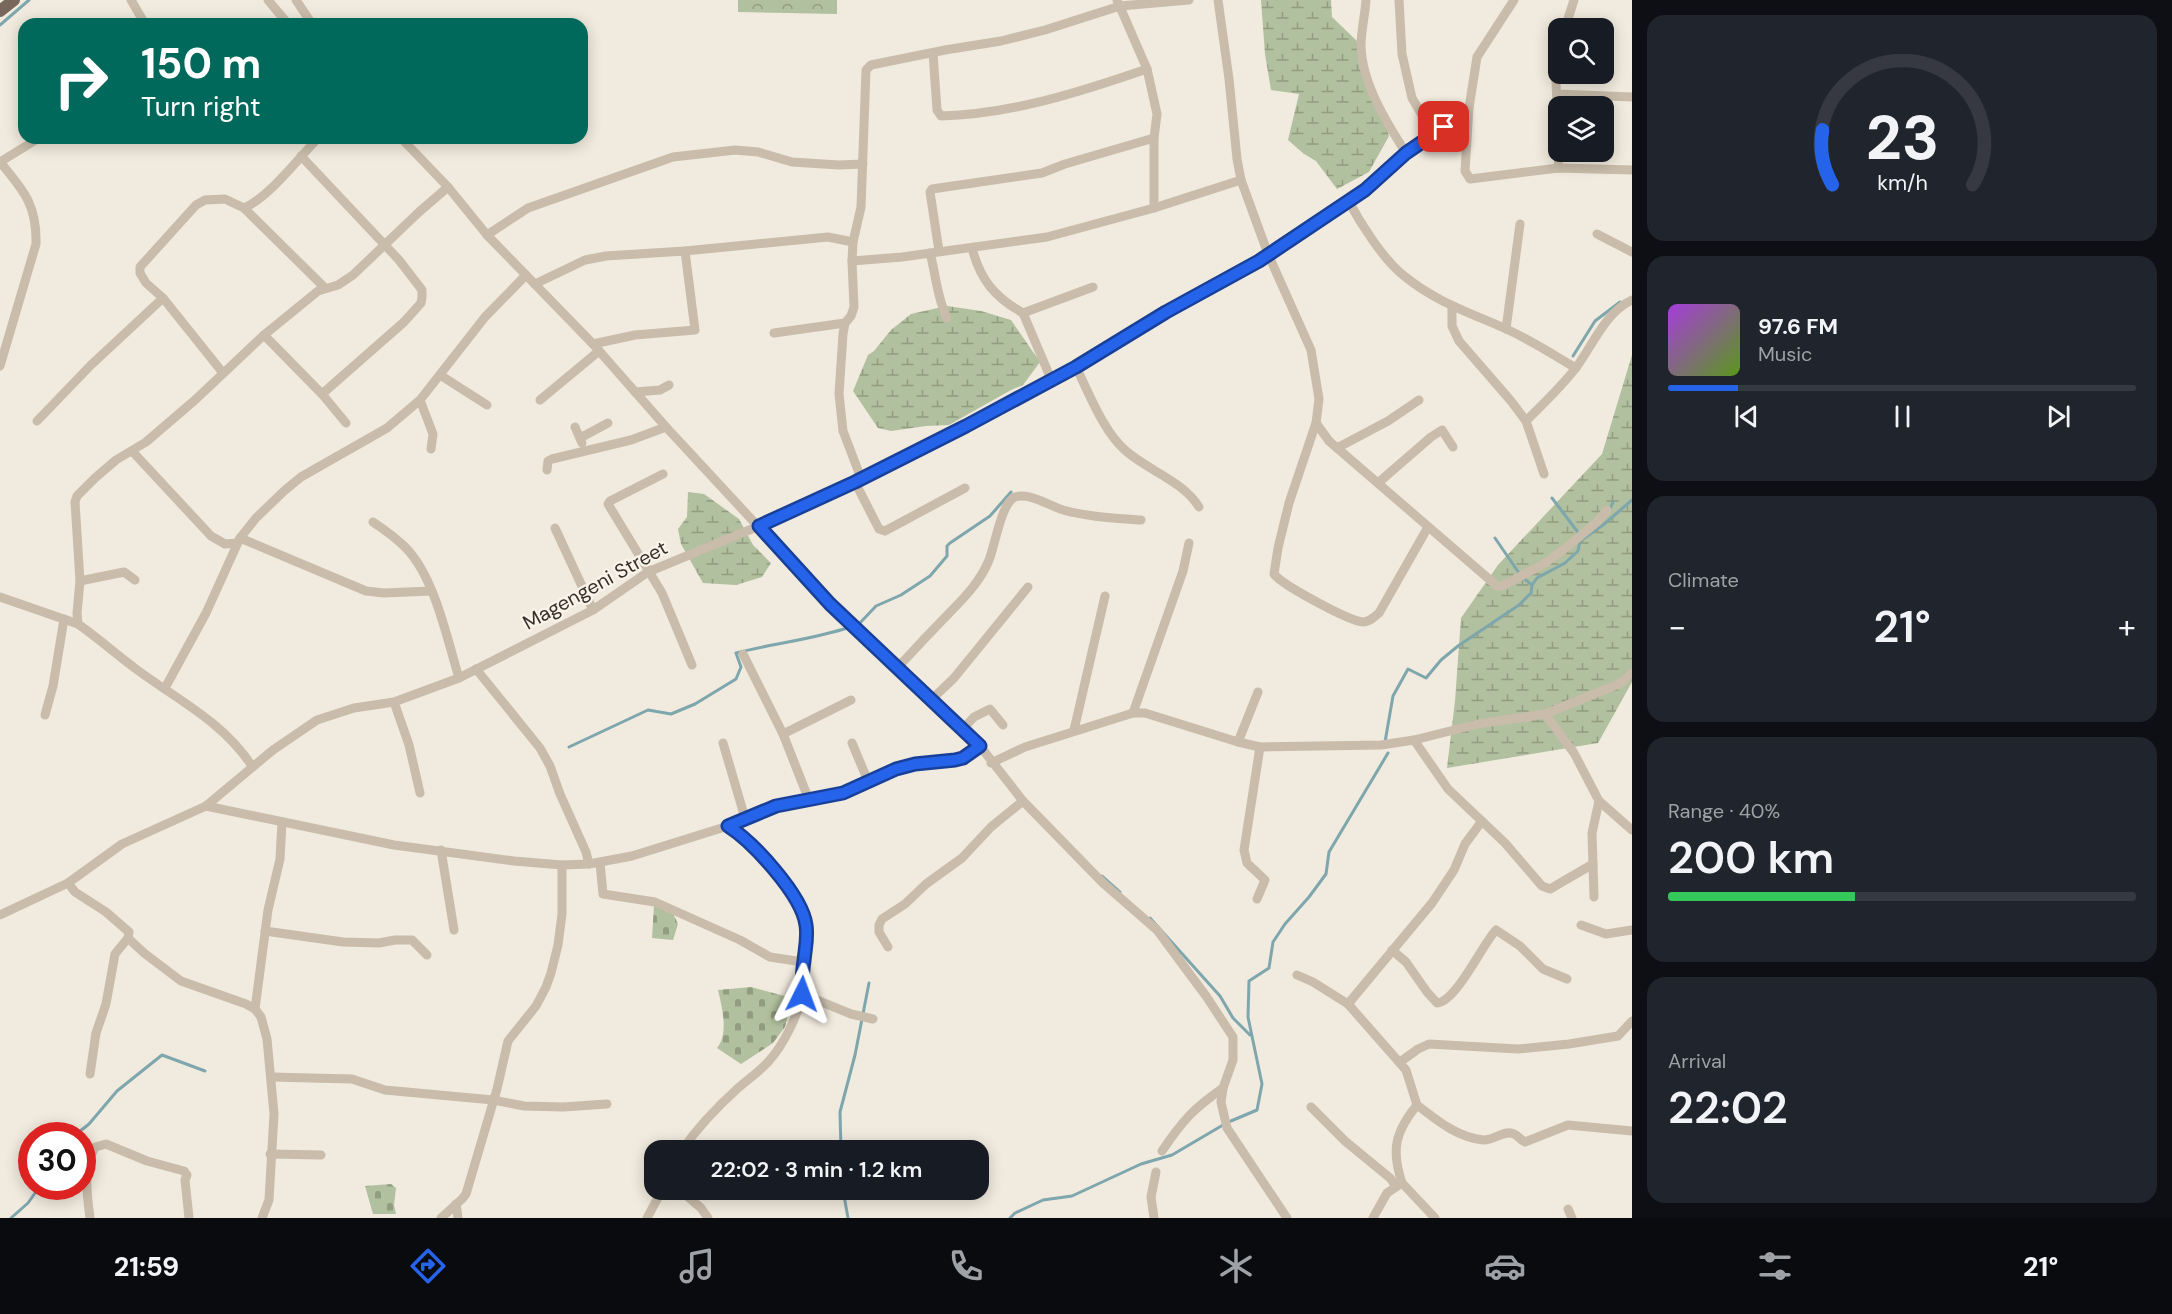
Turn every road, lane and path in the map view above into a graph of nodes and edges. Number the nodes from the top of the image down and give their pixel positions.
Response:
1 (14, 0) edge
2 (131, 0) edge
3 (268, 0) edge
4 (296, 0) edge
5 (1189, 0) edge
6 (1218, 0) edge
7 (1366, 0) edge
8 (1399, 0) edge
9 (1514, 0) edge
10 (1574, 0) edge
11 (1118, 3) edge
12 (0, 11) edge
13 (142, 18) edge
14 (283, 18) edge
15 (308, 18) edge
16 (1568, 18) edge
17 (933, 53) junction
18 (1147, 69) junction
19 (1556, 84) edge
20 (1557, 94) joint
21 (1632, 97) edge
22 (1469, 108) junction
23 (1433, 134) junction
24 (1154, 138) junction
25 (29, 144) edge
26 (312, 144) edge
27 (407, 144) edge
28 (1406, 153) junction
29 (301, 156) junction
30 (0, 162) edge
31 (1558, 162) edge
32 (863, 164) junction
33 (1558, 168) junction
34 (1632, 170) edge
35 (1241, 180) junction
36 (448, 187) junction
37 (1348, 202) junction
38 (244, 208) junction
39 (1154, 208) junction
40 (1520, 224) dead end
41 (1598, 234) dead end
42 (487, 235) junction
43 (853, 242) junction
44 (385, 244) junction
45 (972, 248) junction
46 (685, 251) junction
47 (935, 252) junction
48 (1632, 252) edge
49 (1268, 254) junction
50 (852, 261) junction
51 (526, 275) junction
52 (535, 284) junction
53 (1093, 287) dead end
54 (326, 288) junction
55 (163, 298) junction
56 (1632, 300) edge
57 (1452, 307) junction
58 (1023, 313) junction
59 (947, 318) dead end
60 (13, 321) junction
61 (845, 323) junction
62 (1506, 329) junction
63 (774, 333) dead end
64 (0, 334) edge
65 (264, 335) junction
66 (596, 348) junction
67 (0, 366) edge
68 (1076, 367) junction
69 (1576, 368) junction
70 (223, 373) junction
71 (440, 375) junction
72 (1051, 379) junction
73 (669, 385) dead end
74 (634, 392) junction
75 (322, 394) junction
76 (420, 400) junction
77 (540, 400) dead end
78 (1419, 400) dead end
79 (488, 405) dead end
80 (37, 421) dead end
81 (1526, 421) junction
82 (346, 423) dead end
83 (609, 423) dead end
84 (1316, 423) junction
85 (575, 427) dead end
86 (666, 428) junction
87 (580, 438) junction
88 (1453, 447) dead end
89 (430, 448) dead end
90 (1337, 448) junction
91 (586, 450) junction
92 (132, 451) junction
93 (547, 470) dead end
94 (663, 474) dead end
95 (1544, 474) dead end
96 (858, 480) junction
97 (1378, 483) junction
98 (965, 489) dead end
99 (1199, 507) dead end
100 (1607, 510) dead end
101 (1141, 520) dead end
102 (373, 522) dead end
103 (759, 526) junction
104 (1428, 527) junction
105 (555, 528) dead end
106 (238, 541) junction
107 (1190, 543) dead end
108 (648, 572) junction
109 (135, 580) dead end
110 (80, 581) junction
111 (1028, 587) dead end
112 (431, 591) junction
113 (1105, 596) dead end
114 (0, 597) edge
115 (593, 610) junction
116 (63, 619) junction
117 (78, 624) junction
118 (743, 654) dead end
119 (692, 665) dead end
120 (897, 668) junction
121 (476, 669) junction
122 (1632, 673) edge
123 (459, 678) junction
124 (165, 688) junction
125 (1258, 692) dead end
126 (851, 700) dead end
127 (931, 700) junction
128 (394, 702) junction
129 (1133, 712) junction
130 (1545, 714) junction
131 (45, 715) dead end
132 (1003, 725) dead end
133 (963, 730) junction
134 (1074, 730) junction
135 (783, 734) junction
136 (1414, 740) junction
137 (1238, 742) junction
138 (723, 743) dead end
139 (852, 743) dead end
140 (980, 746) junction
141 (1260, 747) junction
142 (991, 763) junction
143 (252, 766) junction
144 (868, 781) junction
145 (420, 794) dead end
146 (809, 800) junction
147 (1023, 801) junction
148 (1599, 801) junction
149 (206, 806) junction
150 (745, 818) junction
151 (1482, 821) junction
152 (282, 822) junction
153 (728, 826) junction
154 (1632, 830) edge
155 (441, 850) junction
156 (600, 863) junction
157 (589, 864) junction
158 (1593, 864) junction
159 (562, 865) junction
160 (68, 883) junction
161 (1594, 897) dead end
162 (1257, 899) dead end
163 (0, 915) edge
164 (1581, 925) dead end
165 (265, 930) junction
166 (454, 930) dead end
167 (1632, 930) edge
168 (128, 938) junction
169 (888, 946) dead end
170 (1392, 950) junction
171 (428, 955) dead end
172 (803, 962) junction
173 (1297, 975) dead end
174 (1567, 979) dead end
175 (802, 994) junction
176 (1348, 1004) junction
177 (255, 1009) junction
178 (873, 1019) dead end
179 (1632, 1021) edge
180 (1400, 1062) junction
181 (90, 1074) dead end
182 (271, 1077) junction
183 (1223, 1088) junction
184 (493, 1100) junction
185 (607, 1104) dead end
186 (1417, 1105) junction
187 (1311, 1107) dead end
188 (1632, 1131) edge
189 (689, 1140) edge
190 (1162, 1151) dead end
191 (270, 1154) junction
192 (321, 1155) dead end
193 (1156, 1172) dead end
194 (1399, 1184) junction
195 (657, 1200) edge
196 (692, 1200) edge
197 (456, 1204) junction
198 (90, 1218) edge
199 (189, 1218) edge
200 (262, 1218) edge
201 (441, 1218) edge
202 (458, 1218) edge
203 (647, 1218) edge
204 (708, 1218) edge
205 (1154, 1218) edge
206 (1287, 1218) edge
207 (1373, 1218) edge
208 (1435, 1218) edge

1 - 12 main road
2 - 13 street
3 - 14 street
4 - 15 street
5 - 11 street
6 - 35 street
7 - 28 street
8 - 23 street
9 - 22 street
10 - 16 street
11 - 17 street
11 - 18 street
17 - 18 street
17 - 32 street
18 - 24 street
19 - 20 street
20 - 21 street
22 - 23 street, Magengeni Street
22 - 33 street
23 - 28 street, Magengeni Street
24 - 39 street
24 - 47 street
25 - 30 street
26 - 29 street
27 - 36 street
28 - 37 street, Magengeni Street
29 - 38 street
29 - 44 street
30 - 60 street
31 - 33 street
32 - 42 street
32 - 43 street
33 - 34 street
35 - 39 street
35 - 49 street
36 - 42 street
36 - 44 street
37 - 49 street, Magengeni Street
37 - 57 street
38 - 54 street
38 - 55 street
39 - 45 street
40 - 62 street
41 - 48 street
42 - 51 street
43 - 46 street
43 - 50 street
44 - 54 street
44 - 75 street
45 - 47 street
45 - 58 street
46 - 52 street
46 - 66 street
47 - 50 street
47 - 59 street
49 - 68 street, Magengeni Street
49 - 84 street
50 - 61 street
51 - 52 street
51 - 71 street
52 - 66 street
53 - 58 street
54 - 65 street
55 - 70 street
55 - 80 street
56 - 69 street
57 - 62 street
57 - 81 street
58 - 72 street
60 - 64 street
60 - 67 street
61 - 63 street
61 - 96 street
62 - 69 street
65 - 70 street
65 - 75 street
66 - 74 street
66 - 77 street
68 - 72 street, Magengeni Street
68 - 99 street
69 - 81 street
70 - 92 street
71 - 76 street
71 - 79 street
72 - 96 street, Magengeni Street
73 - 74 street
74 - 86 street
75 - 82 street
76 - 89 street
76 - 106 street
78 - 90 street
81 - 95 street
83 - 87 street
84 - 90 street
84 - 104 street
85 - 87 street
86 - 91 street
86 - 103 street
87 - 91 street
88 - 97 street
90 - 97 street
91 - 93 street
92 - 106 street
92 - 110 street
94 - 108 street
96 - 98 street
96 - 103 street, Magengeni Street
97 - 104 street
100 - 104 street
101 - 120 street
102 - 112 street
103 - 108 street, Magengeni Street
103 - 120 street
105 - 115 street
106 - 112 street
106 - 124 street
107 - 129 street
108 - 115 street, Magengeni Street
108 - 119 street
109 - 110 street
110 - 117 street
111 - 127 street
112 - 123 street
113 - 134 street
114 - 116 street
115 - 121 street, Magengeni Street
116 - 117 street
116 - 131 street
117 - 124 street
118 - 135 street
120 - 127 street
121 - 123 street, Magengeni Street
121 - 157 street
122 - 130 street
123 - 128 street, Magengeni Street
124 - 143 street
125 - 137 street
126 - 135 street
127 - 133 street
128 - 143 street, Magengeni Street
128 - 145 street
129 - 134 street
129 - 137 street
130 - 136 street
130 - 148 street
132 - 133 street
133 - 140 street
134 - 142 street
135 - 146 street
136 - 141 street
136 - 151 street
137 - 141 street
138 - 150 street
139 - 144 street
140 - 142 street
140 - 144 street
141 - 162 street
142 - 147 street
143 - 149 street, Magengeni Street
144 - 146 street
146 - 150 street
147 - 169 street
147 - 183 street
148 - 154 street
148 - 158 street
149 - 152 street
149 - 160 street, Magengeni Street
150 - 153 street
151 - 158 street
151 - 170 street
152 - 155 street
152 - 165 street
153 - 156 street
153 - 172 street
155 - 159 street
155 - 166 street
156 - 157 street
156 - 172 street
157 - 159 street
158 - 161 street
159 - 184 street
160 - 163 street, Magengeni Street
160 - 168 street
164 - 167 street
165 - 171 street
165 - 177 street
168 - 177 street
168 - 181 street
170 - 174 street
170 - 176 street
172 - 175 street
173 - 176 street
175 - 178 street
175 - 189 street
176 - 180 street
177 - 182 street
179 - 180 street
180 - 186 street
182 - 184 street
182 - 191 street
183 - 190 street
183 - 206 street
184 - 185 street
184 - 197 street
186 - 188 street
186 - 194 street
187 - 194 street
191 - 192 street
191 - 200 street
193 - 205 street
194 - 207 street
194 - 208 street
195 - 203 street
196 - 204 street
197 - 201 street
197 - 202 street
198 - 199 street

